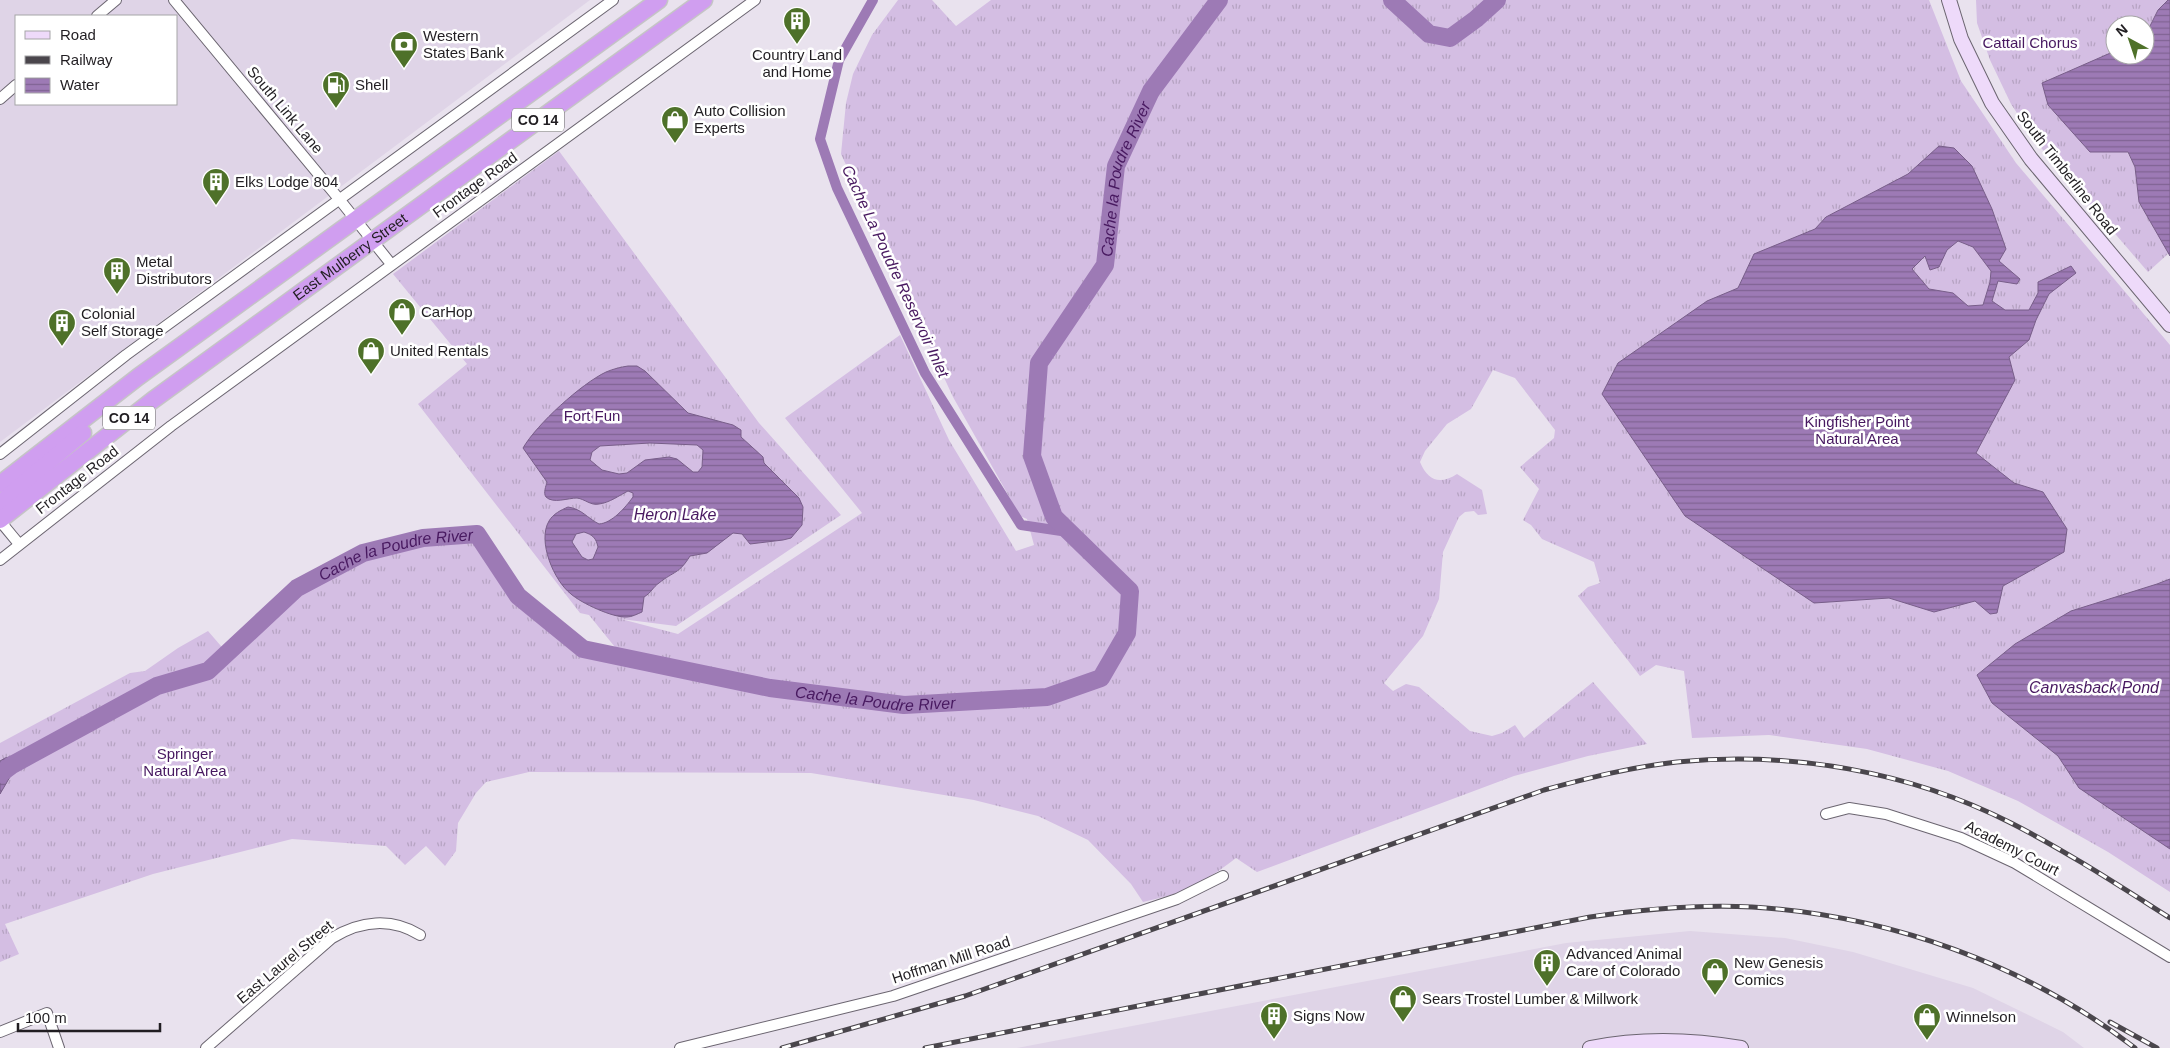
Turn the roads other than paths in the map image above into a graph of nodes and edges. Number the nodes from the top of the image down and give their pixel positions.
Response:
1 (116, 0) edge
2 (174, 0) edge
3 (613, 0) edge
4 (659, 0) edge
5 (704, 0) edge
6 (754, 0) edge
7 (1949, 0) edge
8 (98, 15) edge
9 (15, 86) edge
10 (0, 99) edge
11 (339, 198) junction
12 (356, 219) junction
13 (372, 240) junction
14 (391, 264) junction
15 (2170, 325) edge
16 (162, 361) junction
17 (0, 454) edge
18 (0, 484) edge
19 (0, 507) edge
20 (0, 520) edge
21 (19, 544) junction
22 (0, 560) edge
23 (1826, 814) dead end
24 (1223, 876) dead end
25 (420, 934) dead end
26 (2170, 957) edge
27 (0, 1032) edge
28 (58, 1048) edge
29 (206, 1048) edge
30 (680, 1048) edge
31 (1590, 1048) edge
32 (1741, 1048) edge

1 - 8 street
2 - 11 street, South Link Lane
3 - 11 street
4 - 12 highway, East Mulberry Street / CO 14
5 - 13 highway, East Mulberry Street / CO 14
6 - 14 street, Frontage Road
7 - 15 main road, South Timberline Road
9 - 10 street
11 - 12 street, South Link Lane
11 - 17 street
12 - 13 street, South Link Lane
12 - 16 highway, East Mulberry Street / CO 14
13 - 14 street, South Link Lane
13 - 20 highway, East Mulberry Street / CO 14
14 - 21 street, Frontage Road
16 - 18 highway, East Mulberry Street / CO 14
16 - 19 highway
20 - 21 street
21 - 22 street, Frontage Road
23 - 26 street, Academy Court
24 - 30 street, Hoffman Mill Road
25 - 29 street, East Laurel Street
27 - 28 street
31 - 32 main road

